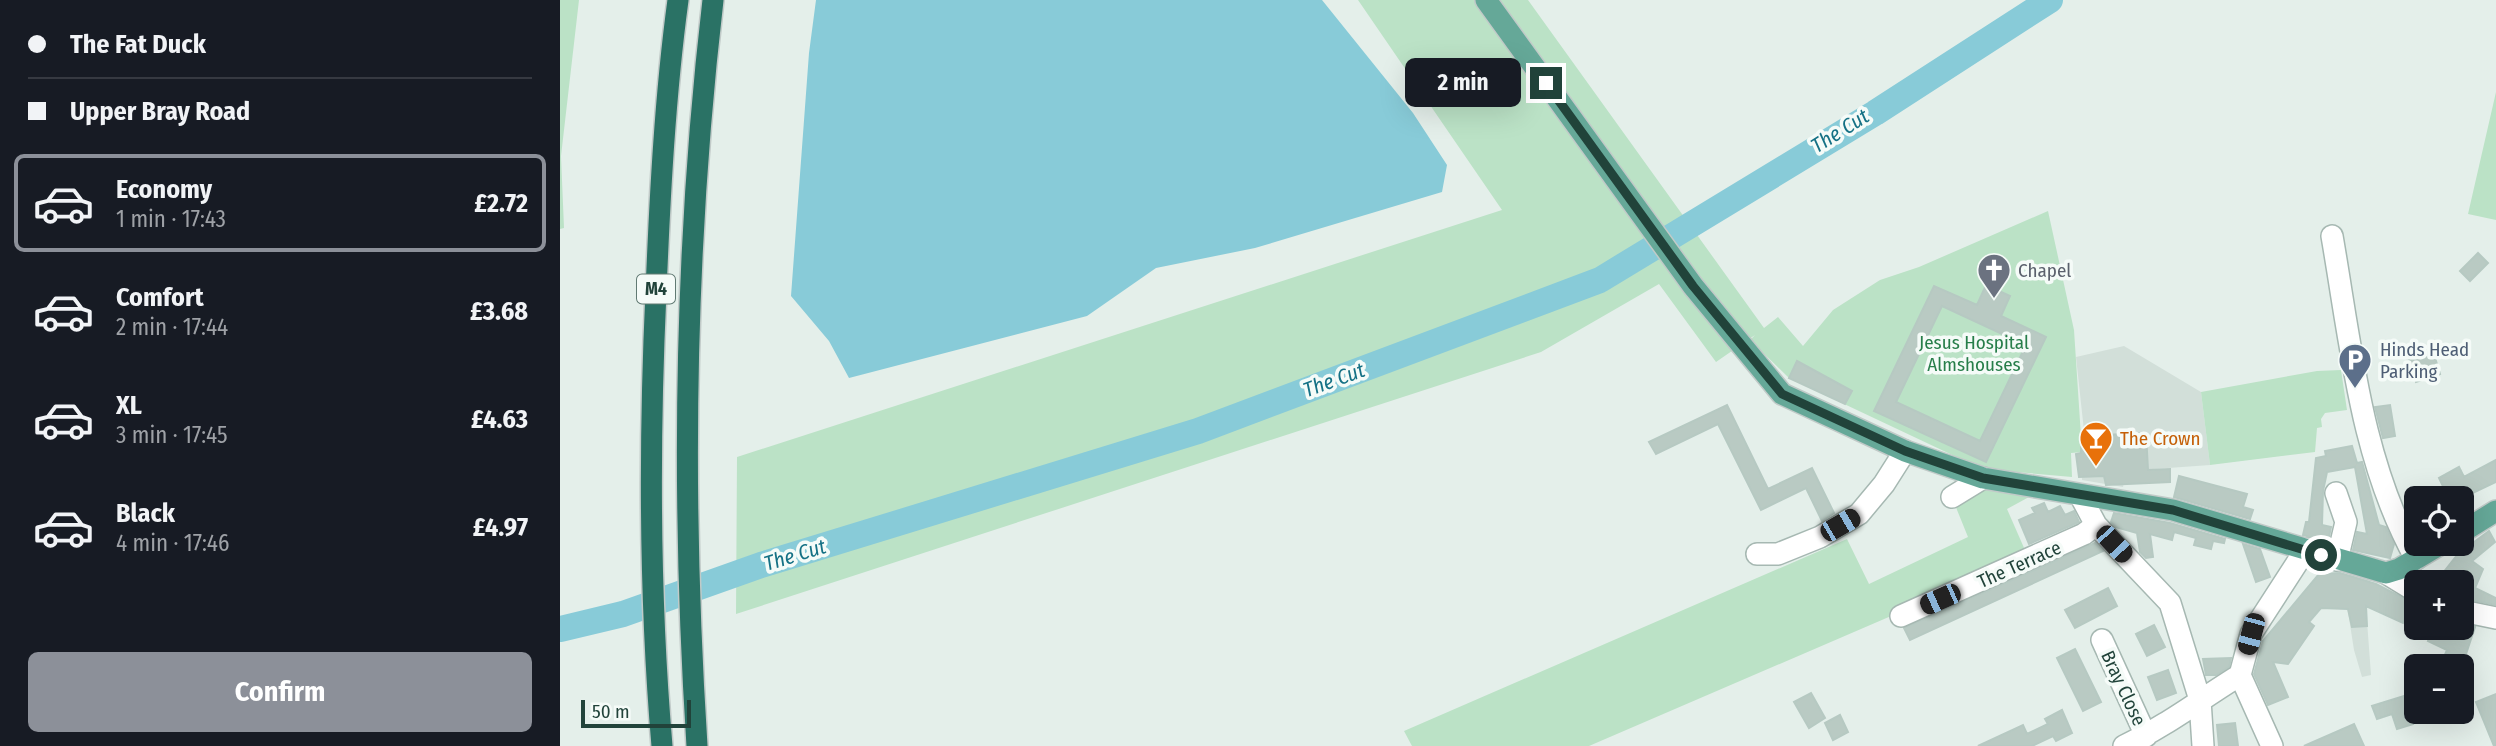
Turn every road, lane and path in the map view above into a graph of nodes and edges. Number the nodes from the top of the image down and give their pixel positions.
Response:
1 (678, 0) edge
2 (713, 0) edge
3 (1486, 0) edge
4 (2332, 236) dead end
5 (1905, 451) junction
6 (1983, 478) junction
7 (2336, 493) dead end
8 (2080, 495) junction
9 (1952, 497) dead end
10 (2496, 512) edge
11 (2096, 525) junction
12 (2474, 525) edge
13 (2306, 550) junction
14 (1757, 554) dead end
15 (2421, 556) edge
16 (2416, 559) junction
17 (2337, 560) junction
18 (2386, 573) junction
19 (2404, 584) edge
20 (2474, 613) edge
21 (1901, 616) dead end
22 (2496, 618) edge
23 (2102, 640) dead end
24 (2240, 675) junction
25 (2200, 699) junction
26 (2146, 736) junction
27 (662, 746) edge
28 (697, 746) edge
29 (2124, 746) edge
30 (2203, 746) edge
31 (2272, 746) edge

1 - 27 highway, M4
2 - 28 highway, M4
3 - 5 main road
4 - 16 street
5 - 6 main road
5 - 14 street
6 - 8 main road
6 - 9 street
7 - 17 street
8 - 11 street
8 - 13 main road
10 - 12 main road
11 - 21 street, The Terrace
11 - 25 street
13 - 17 main road
13 - 24 street
15 - 16 main road
16 - 18 main road
17 - 18 main road
18 - 19 street
20 - 22 street
23 - 26 street, Bray Close
24 - 25 street
24 - 31 street
25 - 26 street
25 - 30 street
26 - 29 street

